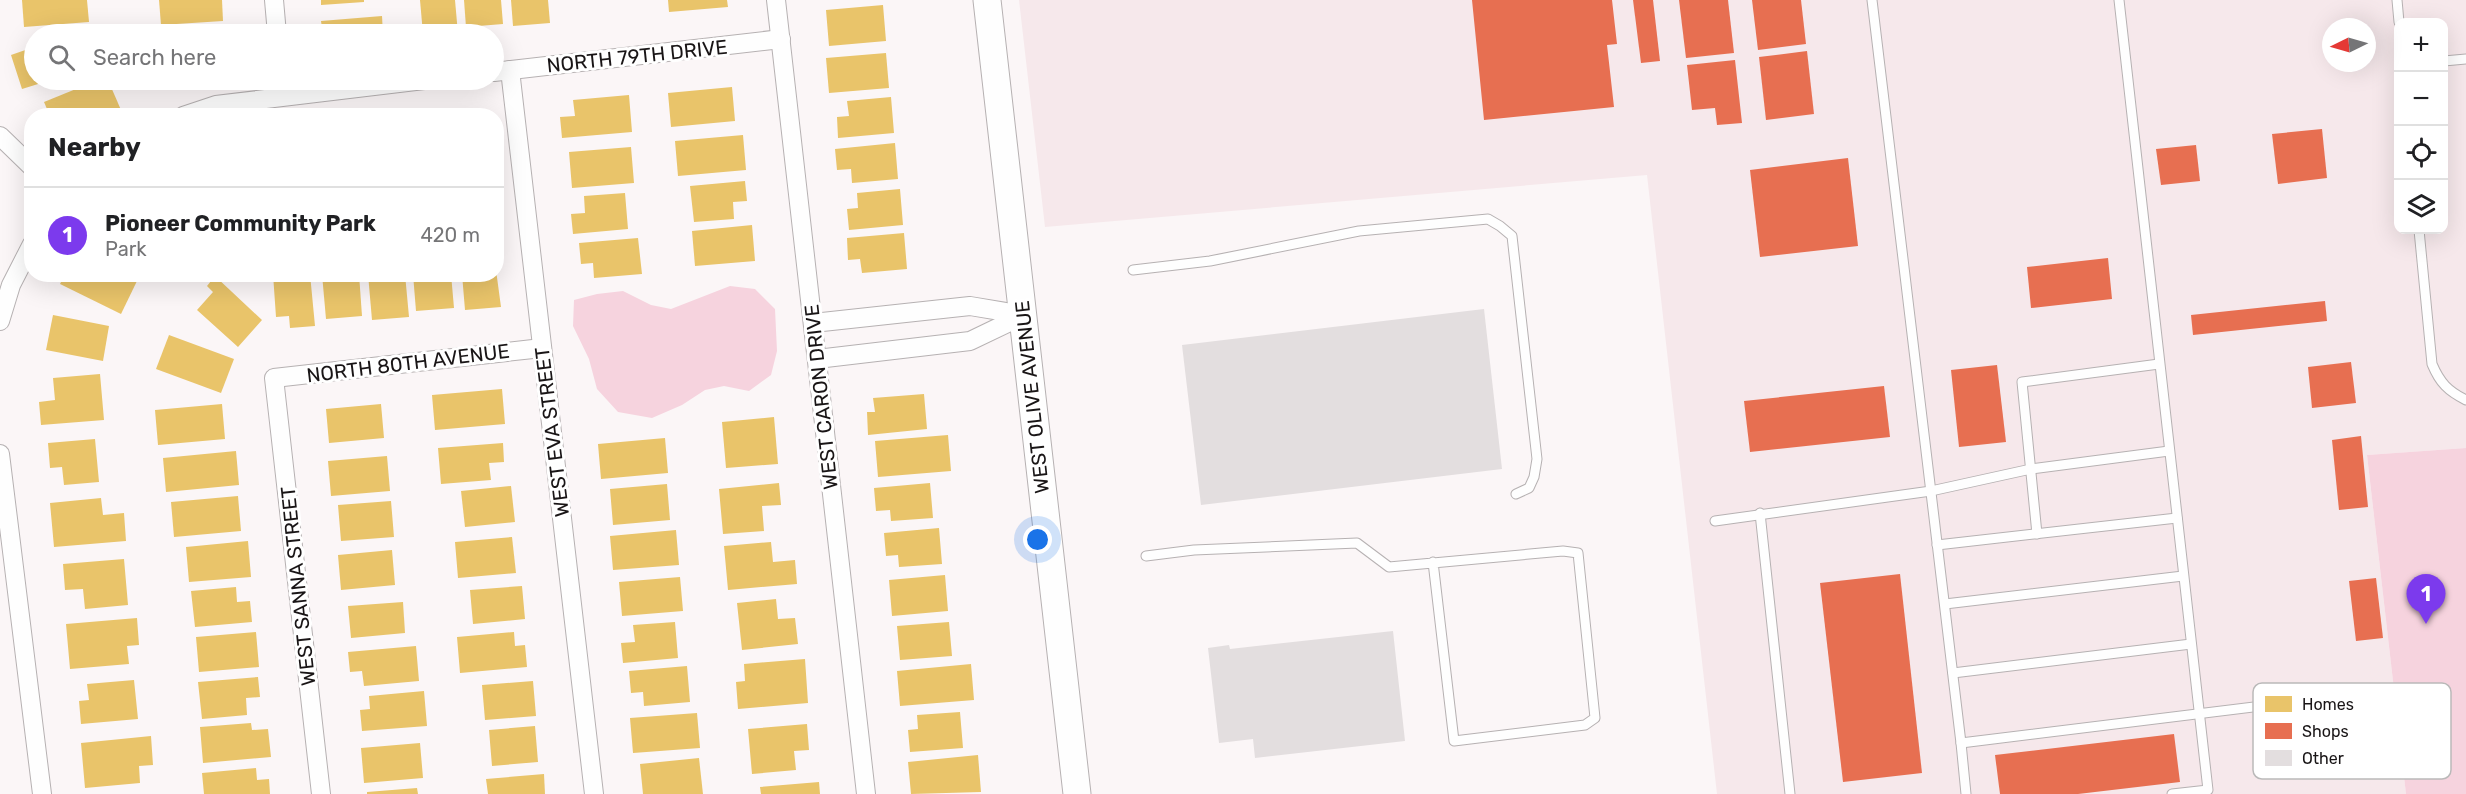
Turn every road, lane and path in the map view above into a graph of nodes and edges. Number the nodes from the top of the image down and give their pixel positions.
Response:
1 (274, 0) edge
2 (776, 0) edge
3 (987, 0) edge
4 (1872, 0) edge
5 (2119, 0) edge
6 (2397, 0) edge
7 (2399, 18) edge
8 (276, 24) edge
9 (781, 39) junction
10 (2466, 59) edge
11 (2448, 61) edge
12 (504, 71) edge
13 (504, 85) edge
14 (273, 90) edge
15 (207, 108) edge
16 (0, 136) edge
17 (24, 159) edge
18 (2419, 234) edge
19 (24, 260) edge
20 (1133, 270) dead end
21 (1024, 315) junction
22 (0, 321) edge
23 (813, 323) junction
24 (542, 348) junction
25 (817, 359) junction
26 (2159, 364) junction
27 (274, 378) joint
28 (2466, 400) edge
29 (2169, 451) junction
30 (0, 454) edge
31 (2031, 469) junction
32 (1931, 491) junction
33 (1516, 494) dead end
34 (1760, 513) junction
35 (2176, 518) junction
36 (1715, 521) dead end
37 (2037, 534) junction
38 (1937, 545) junction
39 (1146, 556) dead end
40 (1433, 562) junction
41 (2183, 576) junction
42 (1945, 604) junction
43 (2191, 644) junction
44 (1953, 673) junction
45 (2253, 707) edge
46 (2198, 714) junction
47 (1961, 743) junction
48 (2208, 792) edge
49 (42, 794) edge
50 (321, 794) edge
51 (594, 794) edge
52 (866, 794) edge
53 (1077, 794) edge
54 (1790, 794) edge
55 (1966, 794) edge
56 (2172, 794) edge

1 - 8 street
2 - 9 street, WEST CARON DRIVE
3 - 21 main road, WEST OLIVE AVENUE
4 - 32 lane
5 - 26 lane
6 - 7 lane
9 - 12 street, NORTH 79TH DRIVE
9 - 23 street, WEST CARON DRIVE
10 - 11 lane
13 - 24 street, WEST EVA STREET
14 - 15 street
16 - 17 street
18 - 28 lane
19 - 22 street
20 - 33 lane
21 - 23 street
21 - 25 street
21 - 53 main road, WEST OLIVE AVENUE
23 - 25 street, WEST CARON DRIVE
24 - 27 street, NORTH 80TH AVENUE
24 - 51 street, WEST EVA STREET
25 - 52 street, WEST CARON DRIVE
26 - 29 lane
26 - 31 lane
27 - 50 street, WEST SANNA STREET
29 - 31 lane
29 - 35 lane
30 - 49 street
31 - 32 lane
31 - 37 lane
32 - 34 lane
32 - 38 lane
34 - 36 lane
34 - 54 lane
35 - 37 lane
35 - 41 lane
37 - 38 lane
38 - 42 lane
39 - 40 lane
40 - 40 lane
41 - 42 lane
41 - 43 lane
42 - 44 lane
43 - 44 lane
43 - 46 lane
44 - 47 lane
45 - 46 lane
46 - 47 lane
46 - 48 lane
47 - 55 lane
48 - 56 lane

